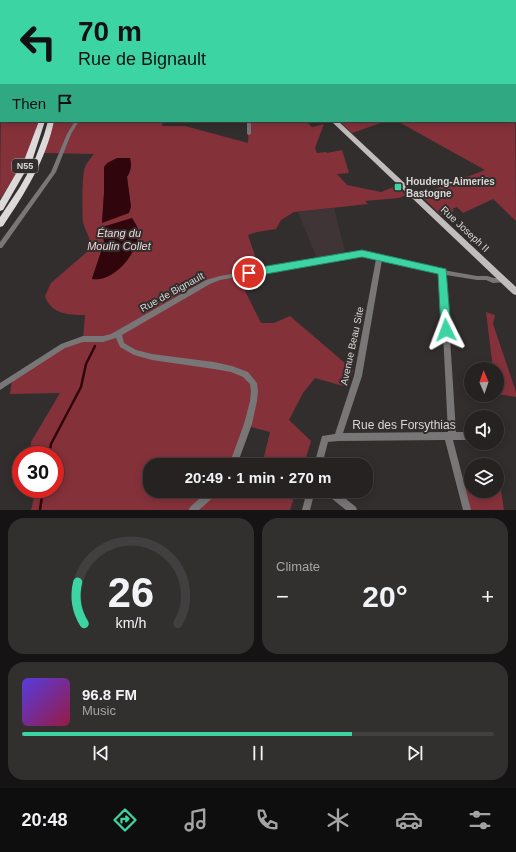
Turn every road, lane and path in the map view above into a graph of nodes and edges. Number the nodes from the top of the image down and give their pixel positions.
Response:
1 (42, 122) edge
2 (51, 122) edge
3 (76, 122) edge
4 (249, 122) edge
5 (335, 122) edge
6 (249, 134) dead end
7 (0, 208) edge
8 (0, 224) edge
9 (0, 246) edge
10 (380, 256) junction
11 (493, 270) junction
12 (443, 272) junction
13 (487, 278) junction
14 (504, 280) junction
15 (516, 292) edge
16 (118, 334) junction
17 (0, 387) edge
18 (464, 436) edge
19 (338, 437) junction
20 (450, 437) junction
21 (235, 458) edge
22 (320, 458) edge
23 (206, 498) edge
24 (309, 498) edge
25 (338, 498) edge
26 (193, 510) edge
27 (306, 510) edge
28 (353, 510) edge
29 (467, 510) edge

1 - 7 highway, N55
2 - 8 highway, N55
3 - 9 street
4 - 6 street
5 - 11 main road, Rue Joseph II
10 - 12 street, Rue de Bignault
10 - 16 street, Rue de Bignault
10 - 19 street, Avenue Beau Site
11 - 13 street
11 - 14 main road, Rue Joseph II
12 - 13 street, Rue de Bignault
12 - 20 street
13 - 14 street, Rue de Bignault
14 - 15 main road, Rue Joseph II
16 - 17 street, Rue de Bignault
16 - 21 street
18 - 20 street, Rue des Forsythias
19 - 20 street, Rue des Forsythias
19 - 22 street
20 - 29 street
23 - 26 street
24 - 27 street
25 - 28 street

